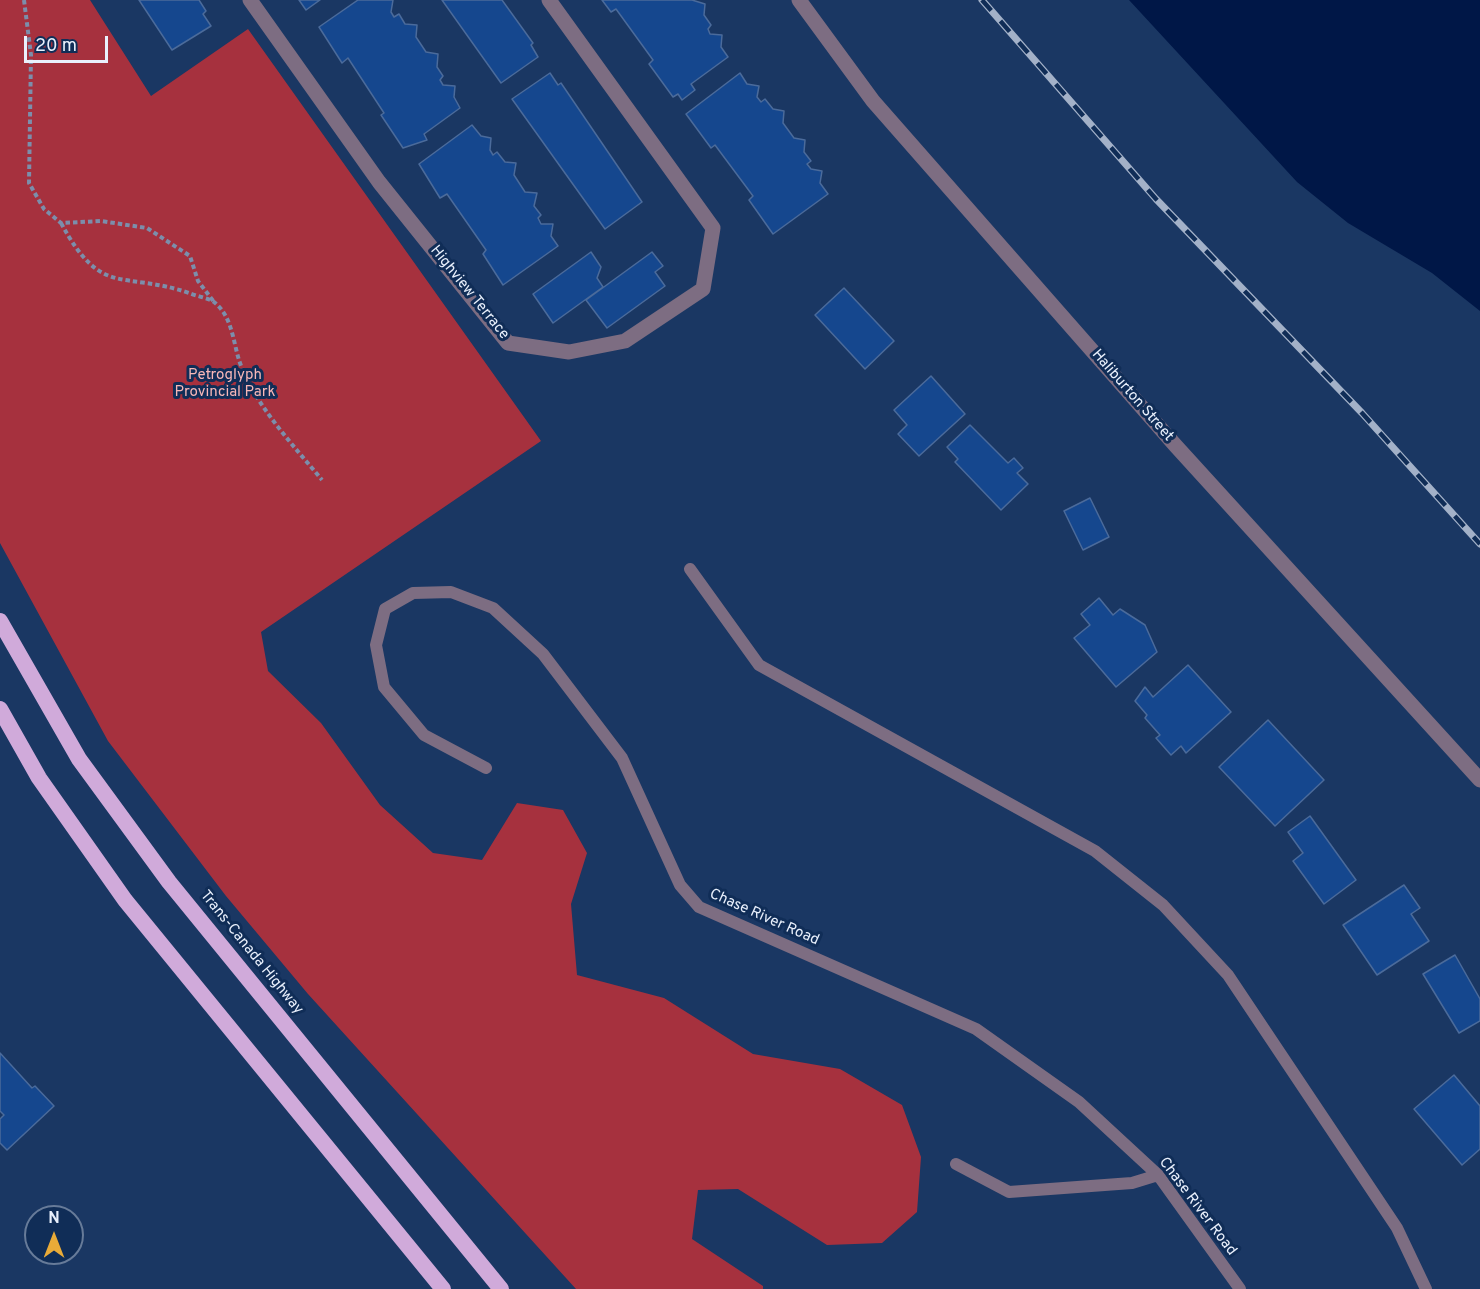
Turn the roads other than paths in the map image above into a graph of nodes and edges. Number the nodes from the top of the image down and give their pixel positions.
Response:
1 (250, 0) edge
2 (549, 0) edge
3 (799, 0) edge
4 (690, 569) dead end
5 (0, 621) edge
6 (0, 709) edge
7 (486, 768) dead end
8 (1480, 780) edge
9 (956, 1164) dead end
10 (1158, 1175) junction
11 (443, 1289) edge
12 (501, 1289) edge
13 (1240, 1289) edge
14 (1426, 1289) edge

1 - 2 street, Highview Terrace
3 - 8 street, Haliburton Street
4 - 14 lane
5 - 12 highway, Trans-Canada Highway
6 - 11 highway
7 - 10 lane, Chase River Road
9 - 10 lane
10 - 13 lane, Chase River Road

